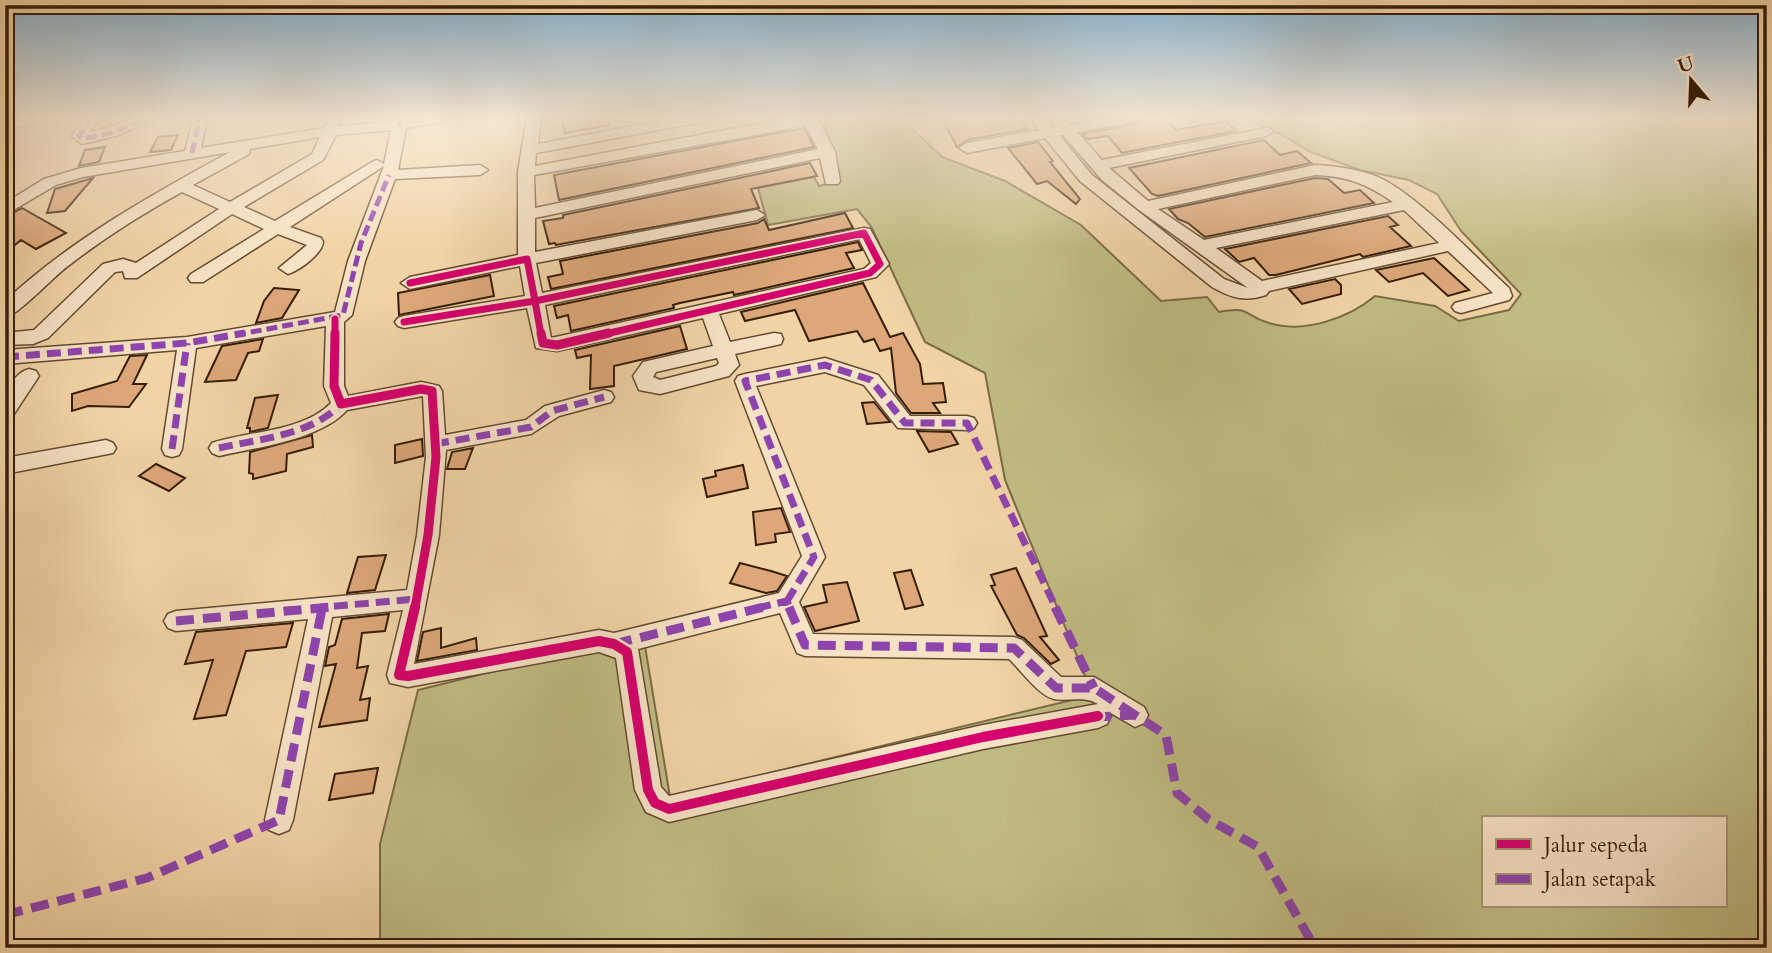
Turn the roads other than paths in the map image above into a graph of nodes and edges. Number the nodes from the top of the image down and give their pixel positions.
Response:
1 (145, 161) edge
2 (224, 161) edge
3 (310, 161) edge
4 (386, 161) edge
5 (527, 161) edge
6 (581, 161) edge
7 (782, 161) edge
8 (829, 161) edge
9 (1079, 161) edge
10 (1092, 161) edge
11 (1120, 161) edge
12 (1097, 166) junction
13 (383, 170) junction
14 (480, 170) dead end
15 (526, 172) junction
16 (832, 181) dead end
17 (180, 185) junction
18 (38, 188) junction
19 (5, 192) edge
20 (1406, 204) junction
21 (1145, 207) junction
22 (231, 208) junction
23 (5, 210) edge
24 (525, 215) junction
25 (757, 215) dead end
26 (276, 228) junction
27 (1452, 245) junction
28 (1202, 246) junction
29 (527, 259) junction
30 (288, 268) dead end
31 (197, 278) dead end
32 (411, 284) dead end
33 (1259, 287) junction
34 (534, 301) junction
35 (1461, 307) dead end
36 (709, 310) junction
37 (5, 312) edge
38 (335, 319) junction
39 (404, 322) dead end
40 (5, 338) edge
41 (774, 339) dead end
42 (187, 343) junction
43 (5, 357) edge
44 (29, 376) dead end
45 (604, 397) dead end
46 (341, 404) junction
47 (5, 412) edge
48 (967, 423) dead end
49 (435, 444) junction
50 (106, 448) dead end
51 (219, 448) dead end
52 (172, 449) dead end
53 (5, 467) edge
54 (417, 599) junction
55 (787, 601) junction
56 (322, 609) junction
57 (176, 621) dead end
58 (614, 644) junction
59 (1135, 715) dead end
60 (1098, 716) dead end
61 (279, 820) dead end

1 - 18 street
2 - 17 street
3 - 22 street
4 - 13 street
5 - 15 street
6 - 15 street
7 - 24 street
8 - 16 street
9 - 33 street
10 - 12 street
11 - 12 street
12 - 21 street
13 - 14 street
13 - 26 street
13 - 38 street
15 - 24 street
17 - 22 street
17 - 37 street
18 - 19 street
18 - 23 street
20 - 21 street
20 - 27 street
20 - 28 street
21 - 28 street
22 - 26 street
22 - 40 street
24 - 29 street
25 - 29 street
26 - 30 street
26 - 31 street
27 - 33 street
27 - 35 street
28 - 33 street
29 - 32 street
29 - 34 street
34 - 36 street
34 - 36 street
34 - 39 street
36 - 41 street
38 - 42 street
38 - 46 street
42 - 43 street
42 - 52 street
44 - 47 street
45 - 49 street
46 - 49 street
46 - 51 street
48 - 55 street
49 - 54 street
50 - 53 street
54 - 56 street
54 - 58 street
55 - 58 street
55 - 59 street
56 - 57 street
56 - 61 street
58 - 60 street

